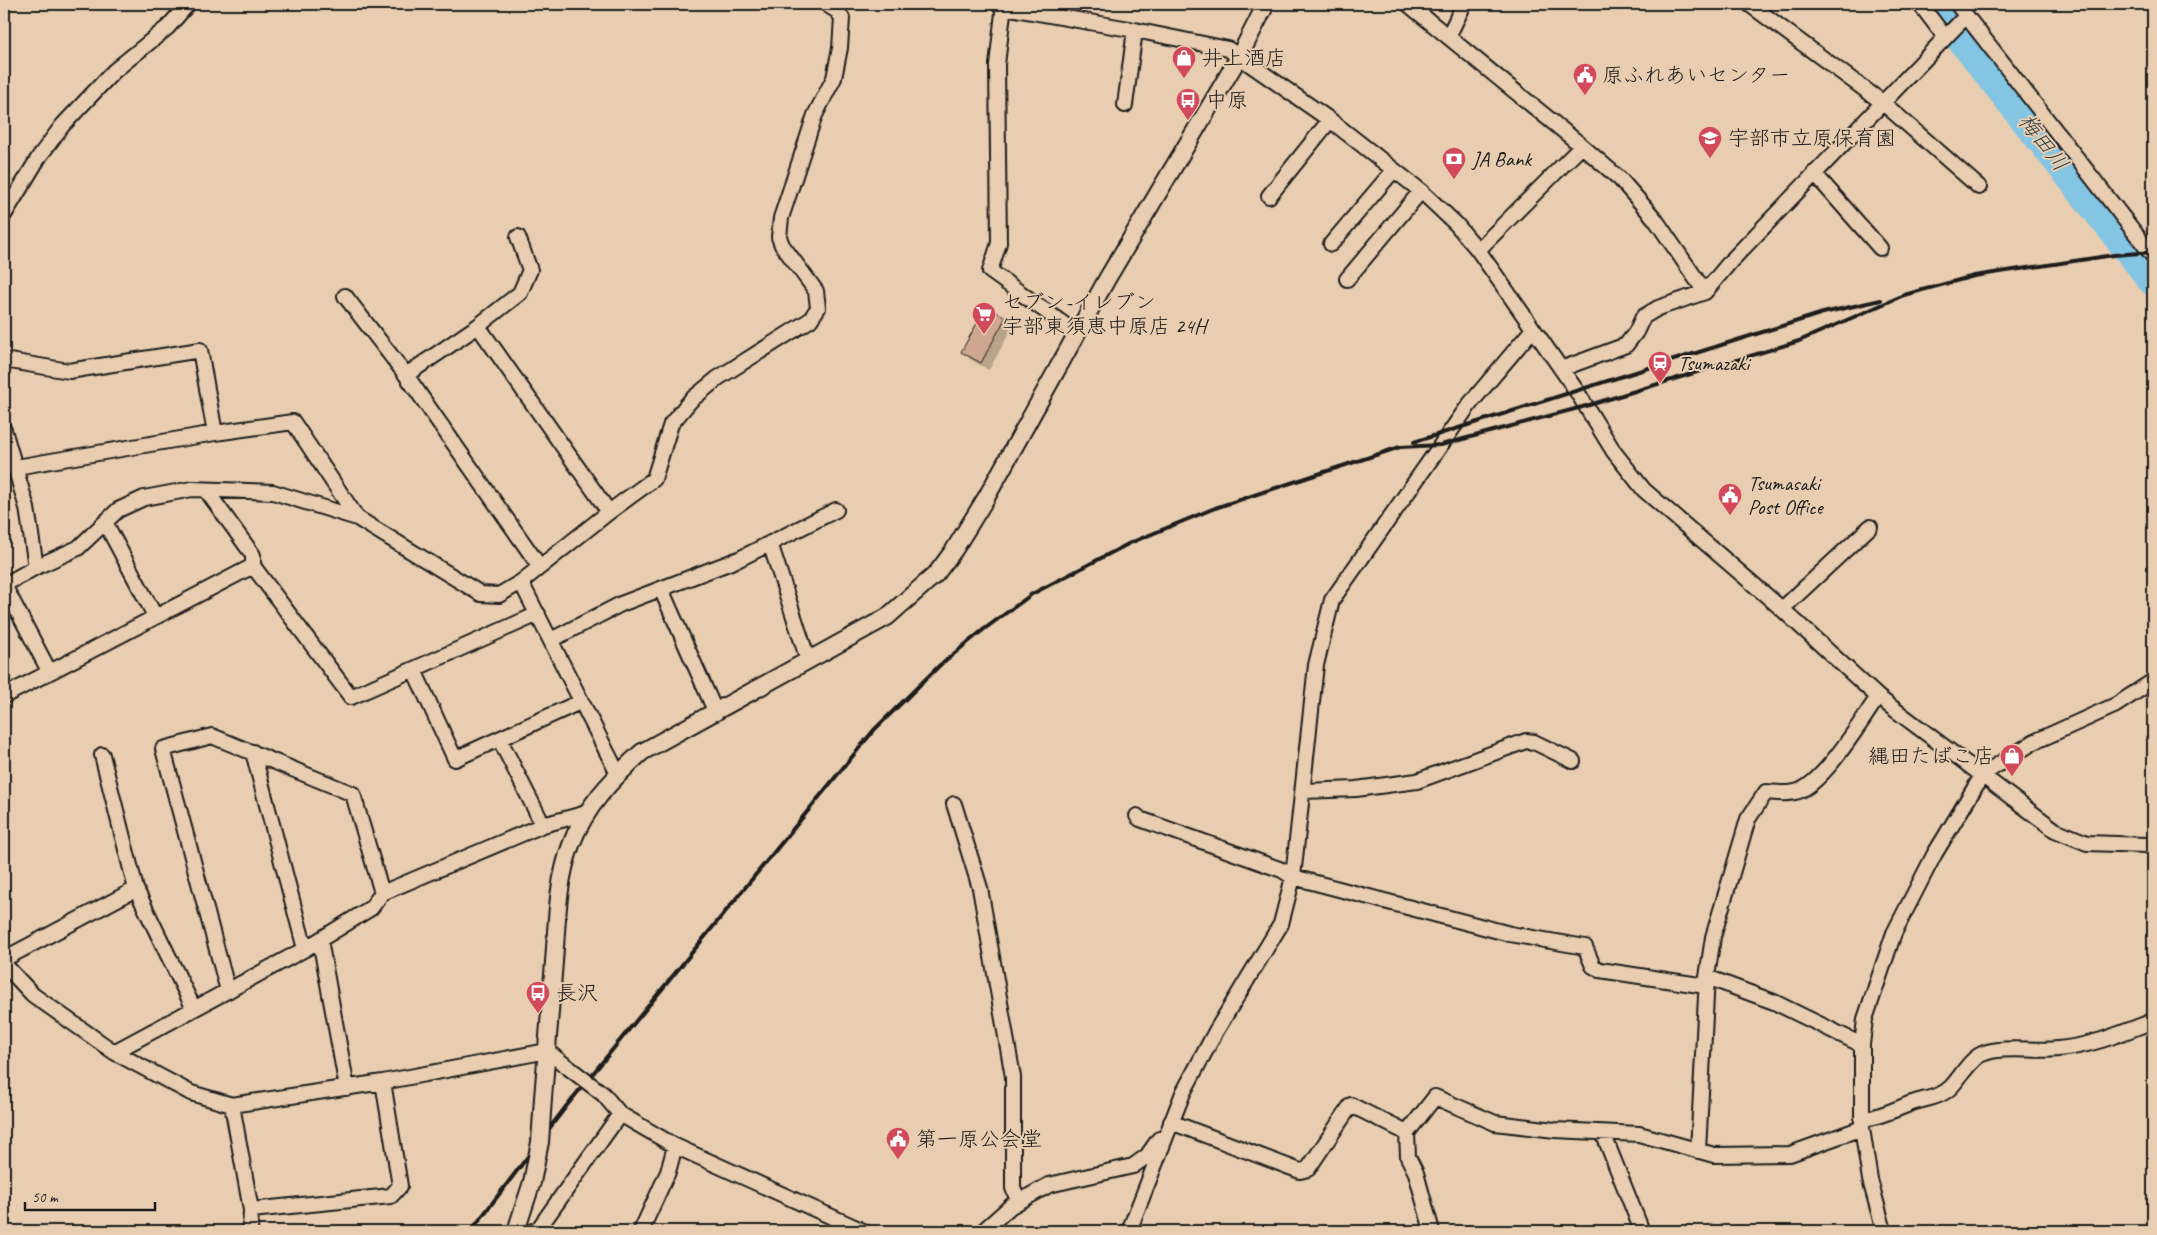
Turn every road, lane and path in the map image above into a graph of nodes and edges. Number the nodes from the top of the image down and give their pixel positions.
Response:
1 (188, 4) edge
2 (826, 4) edge
3 (1266, 4) edge
4 (1408, 4) edge
5 (1464, 4) edge
6 (1749, 4) edge
7 (1920, 4) edge
8 (1957, 4) edge
9 (1002, 5) edge
10 (1963, 18) junction
11 (1135, 30) junction
12 (1449, 35) junction
13 (1946, 35) junction
14 (1239, 57) junction
15 (1882, 102) junction
16 (1125, 105) dead end
17 (1330, 120) junction
18 (1582, 146) junction
19 (1393, 172) junction
20 (1814, 173) junction
21 (1979, 186) dead end
22 (1421, 191) junction
23 (1269, 196) dead end
24 (4, 215) edge
25 (518, 237) dead end
26 (1331, 244) dead end
27 (1880, 248) dead end
28 (1478, 250) junction
29 (2153, 256) edge
30 (1347, 279) dead end
31 (1705, 292) junction
32 (345, 296) dead end
33 (478, 326) junction
34 (1533, 329) junction
35 (1076, 333) junction
36 (4, 360) edge
37 (1561, 370) junction
38 (406, 375) junction
39 (4, 430) edge
40 (215, 433) junction
41 (16, 467) junction
42 (206, 490) junction
43 (836, 510) dead end
44 (609, 512) junction
45 (357, 518) junction
46 (106, 524) junction
47 (1870, 527) dead end
48 (770, 543) junction
49 (253, 566) junction
50 (36, 567) junction
51 (540, 567) junction
52 (520, 582) junction
53 (661, 589) junction
54 (1782, 609) junction
55 (538, 614) junction
56 (155, 616) junction
57 (551, 640) junction
58 (808, 660) junction
59 (414, 670) junction
60 (49, 672) junction
61 (2153, 681) edge
62 (4, 696) edge
63 (1878, 698) junction
64 (580, 702) junction
65 (716, 712) junction
66 (500, 740) junction
67 (253, 752) junction
68 (102, 755) dead end
69 (1573, 761) dead end
70 (618, 774) junction
71 (1983, 774) junction
72 (1304, 791) junction
73 (954, 804) dead end
74 (587, 813) junction
75 (1137, 816) dead end
76 (543, 825) junction
77 (2153, 848) edge
78 (1293, 877) junction
79 (136, 889) junction
80 (382, 893) junction
81 (320, 940) junction
82 (305, 950) junction
83 (4, 959) edge
84 (4, 964) edge
85 (1707, 981) junction
86 (228, 990) junction
87 (194, 1009) junction
88 (2153, 1021) edge
89 (1862, 1045) junction
90 (547, 1051) junction
91 (114, 1052) junction
92 (383, 1082) junction
93 (347, 1088) junction
94 (232, 1105) junction
95 (620, 1114) junction
96 (1171, 1122) junction
97 (1862, 1124) junction
98 (1407, 1133) junction
99 (1603, 1133) junction
100 (675, 1146) junction
101 (1698, 1151) junction
102 (1018, 1202) junction
103 (251, 1210) junction
104 (250, 1231) edge
105 (516, 1231) edge
106 (534, 1231) edge
107 (641, 1231) edge
108 (863, 1231) edge
109 (983, 1231) edge
110 (1128, 1231) edge
111 (1432, 1231) edge
112 (1642, 1231) edge
113 (1884, 1231) edge

1 - 24 street
2 - 44 street
3 - 14 street
4 - 12 street
5 - 12 street
6 - 15 street
7 - 13 street
8 - 10 street
9 - 11 street
9 - 35 street
10 - 13 street
10 - 29 street
11 - 14 street
11 - 16 street
12 - 18 street
13 - 15 street
14 - 17 street
14 - 35 street
15 - 20 street
15 - 21 street
17 - 19 street
17 - 23 street
18 - 28 street
18 - 31 street
19 - 22 street
19 - 26 street
20 - 27 street
20 - 31 street
22 - 28 street
22 - 30 street
25 - 33 street
28 - 34 street
31 - 37 street
32 - 38 street
33 - 38 street
33 - 44 street
34 - 37 street
34 - 72 street
35 - 58 street
36 - 40 street
37 - 54 street
38 - 51 street
39 - 41 street
40 - 41 street
40 - 45 street
41 - 50 street
42 - 45 street
42 - 46 street
42 - 49 street
43 - 48 street
44 - 51 street
45 - 52 street
46 - 50 street
46 - 56 street
47 - 54 street
48 - 53 street
48 - 58 street
49 - 56 street
49 - 59 street
50 - 60 street
51 - 52 street
52 - 55 street
53 - 57 street
53 - 65 street
54 - 63 street
55 - 57 street
55 - 59 street
56 - 60 street
57 - 64 street
58 - 65 street
59 - 66 street
60 - 62 street
61 - 71 street
63 - 71 street
63 - 85 street
64 - 66 street
64 - 70 street
65 - 70 street
66 - 76 street
67 - 80 street
67 - 82 street
67 - 86 street
68 - 79 street
69 - 72 street
70 - 74 street
71 - 77 street
71 - 89 street
72 - 78 street
73 - 102 street
74 - 76 street
74 - 90 street
75 - 78 street
76 - 80 street
78 - 85 street
78 - 96 street
79 - 83 street
79 - 87 street
80 - 81 street
81 - 82 street
81 - 93 street
82 - 86 street
84 - 91 street
85 - 89 street
85 - 101 street
86 - 87 street
87 - 91 street
88 - 97 street
89 - 97 street
90 - 92 street
90 - 95 street, bridge
90 - 105 street, bridge
91 - 94 street
92 - 93 street
92 - 103 street
93 - 94 street
94 - 103 street
95 - 100 street
95 - 106 street
96 - 98 street
96 - 102 street
96 - 110 street
97 - 101 street
97 - 113 street
98 - 99 street
98 - 111 street
99 - 101 street
99 - 112 street
100 - 107 street
100 - 108 street
102 - 109 street
103 - 104 street

